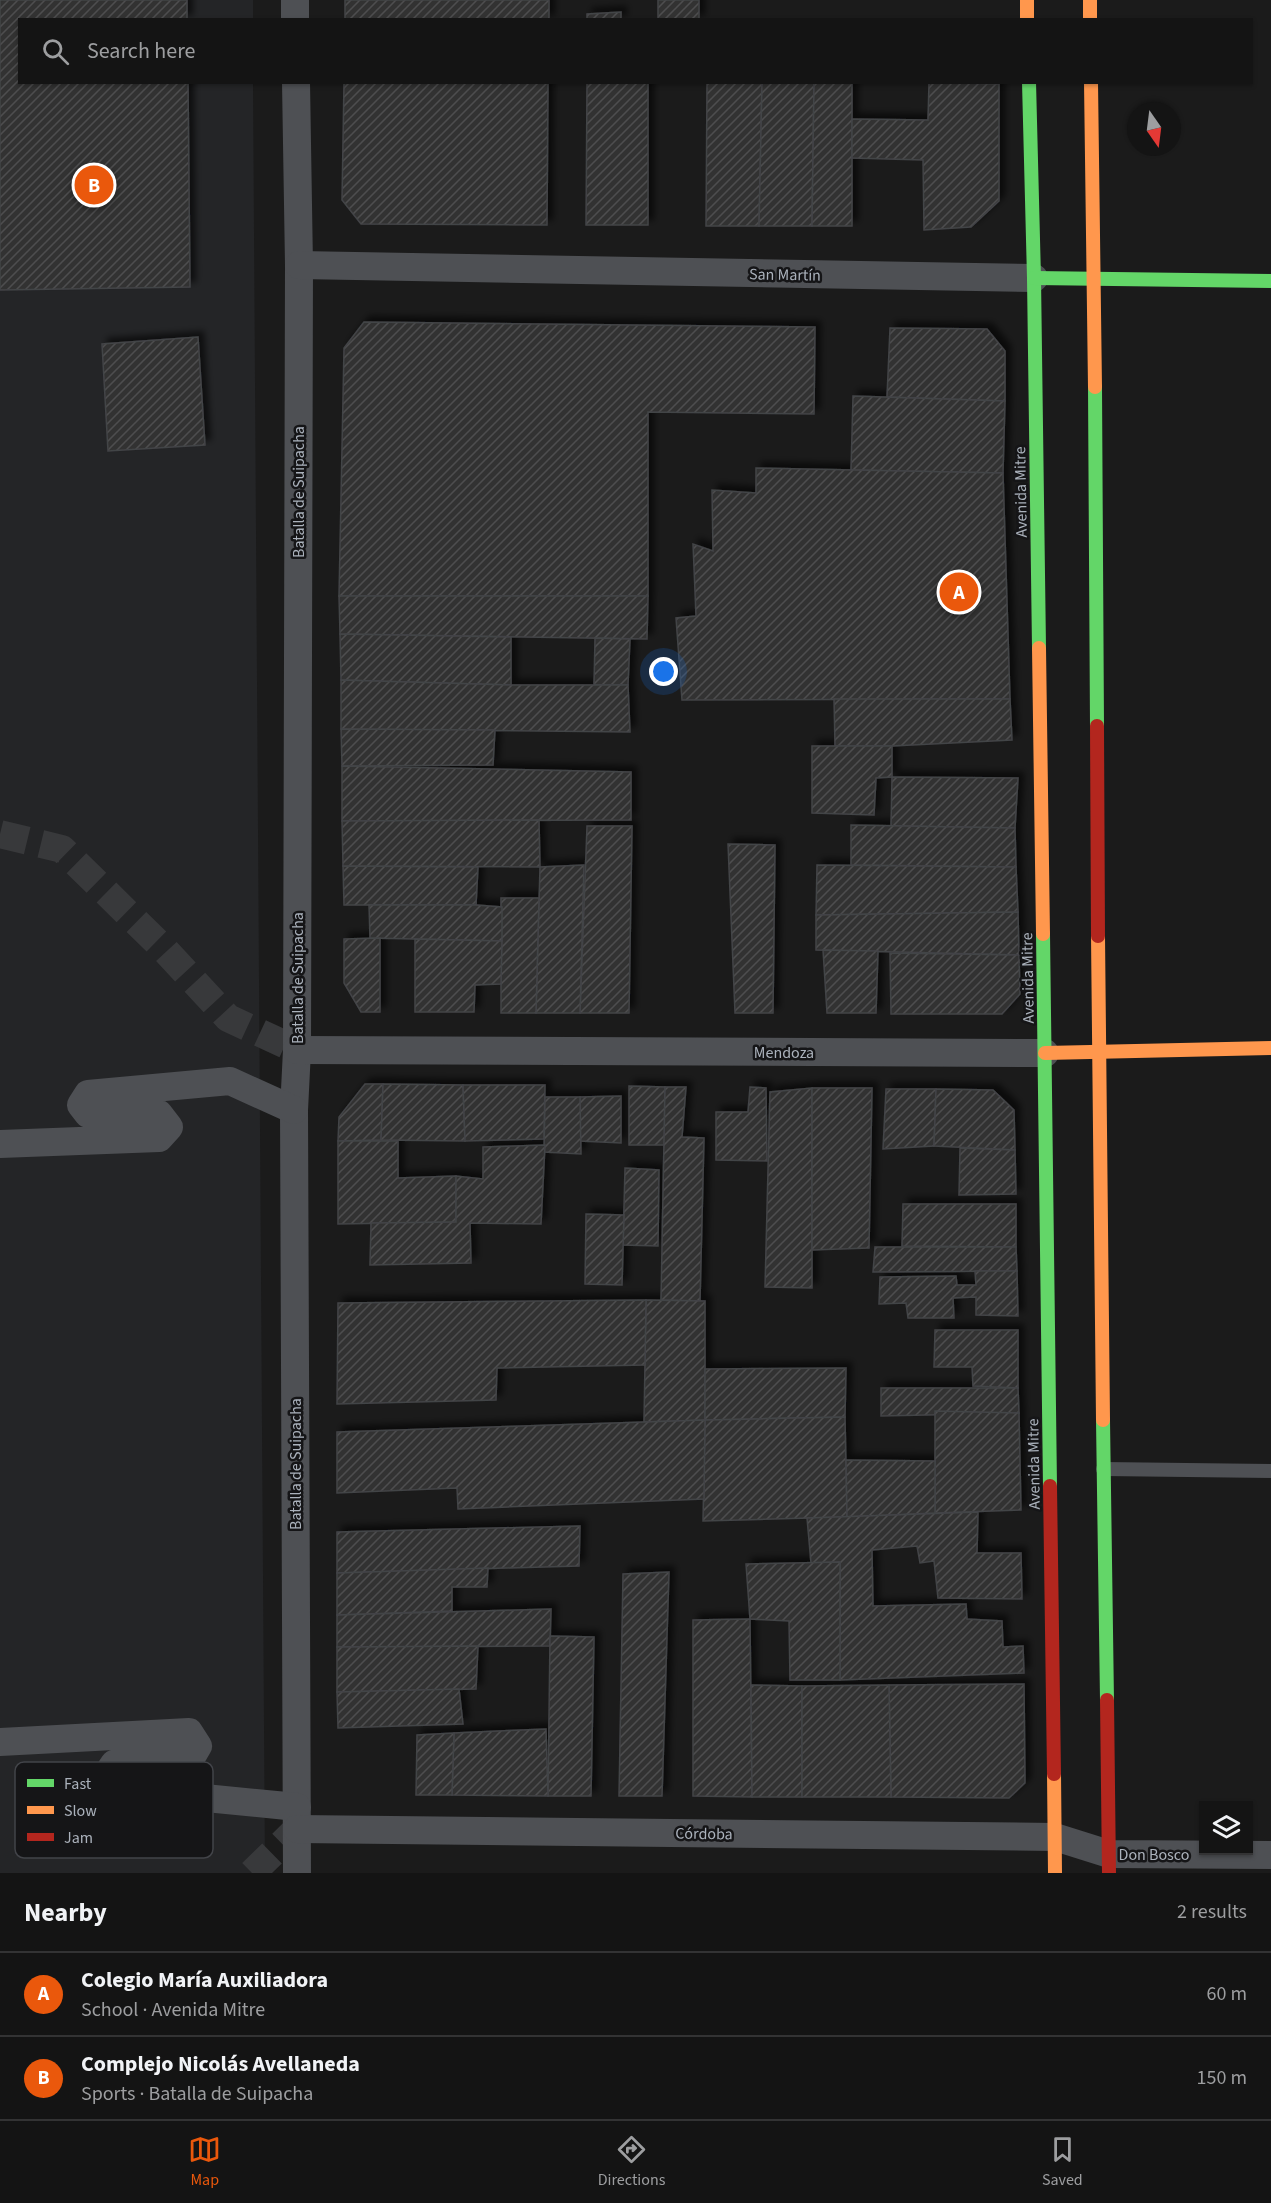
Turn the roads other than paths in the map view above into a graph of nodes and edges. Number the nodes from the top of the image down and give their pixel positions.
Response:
1 (1027, 0) edge
2 (1090, 0) edge
3 (1027, 18) edge
4 (1090, 18) edge
5 (296, 84) edge
6 (1029, 84) edge
7 (1091, 84) edge
8 (299, 265) junction
9 (1034, 278) junction
10 (1095, 279) junction
11 (1271, 281) edge
12 (1271, 1048) edge
13 (297, 1050) junction
14 (1098, 1052) junction
15 (1045, 1053) junction
16 (294, 1110) junction
17 (0, 1144) edge
18 (1103, 1469) junction
19 (1271, 1471) edge
20 (0, 1742) edge
21 (140, 1762) edge
22 (213, 1805) edge
23 (297, 1818) junction
24 (1055, 1837) junction
25 (1271, 1855) edge
26 (1109, 1864) edge
27 (297, 1873) edge
28 (1055, 1873) edge

1 - 3 main road
2 - 4 main road
5 - 8 street, Batalla de Suipacha
6 - 9 main road, Avenida Mitre
7 - 10 main road
8 - 9 street, San Martín
8 - 13 street, Batalla de Suipacha
9 - 10 main road, San Martín
9 - 15 main road, Avenida Mitre
10 - 11 main road, San Martín
10 - 14 main road
12 - 14 main road, Mendoza
13 - 15 street, Mendoza
13 - 16 street, Batalla de Suipacha
14 - 15 main road, Mendoza
14 - 18 main road
15 - 24 main road, Avenida Mitre
16 - 17 street
16 - 23 street, Batalla de Suipacha
18 - 19 lane
18 - 26 main road
20 - 21 street, Córdoba
22 - 23 street, Córdoba
23 - 24 street, Córdoba
23 - 27 street, Batalla de Suipacha
24 - 26 street, Córdoba
24 - 28 main road, Avenida Mitre
25 - 26 street, Don Bosco

